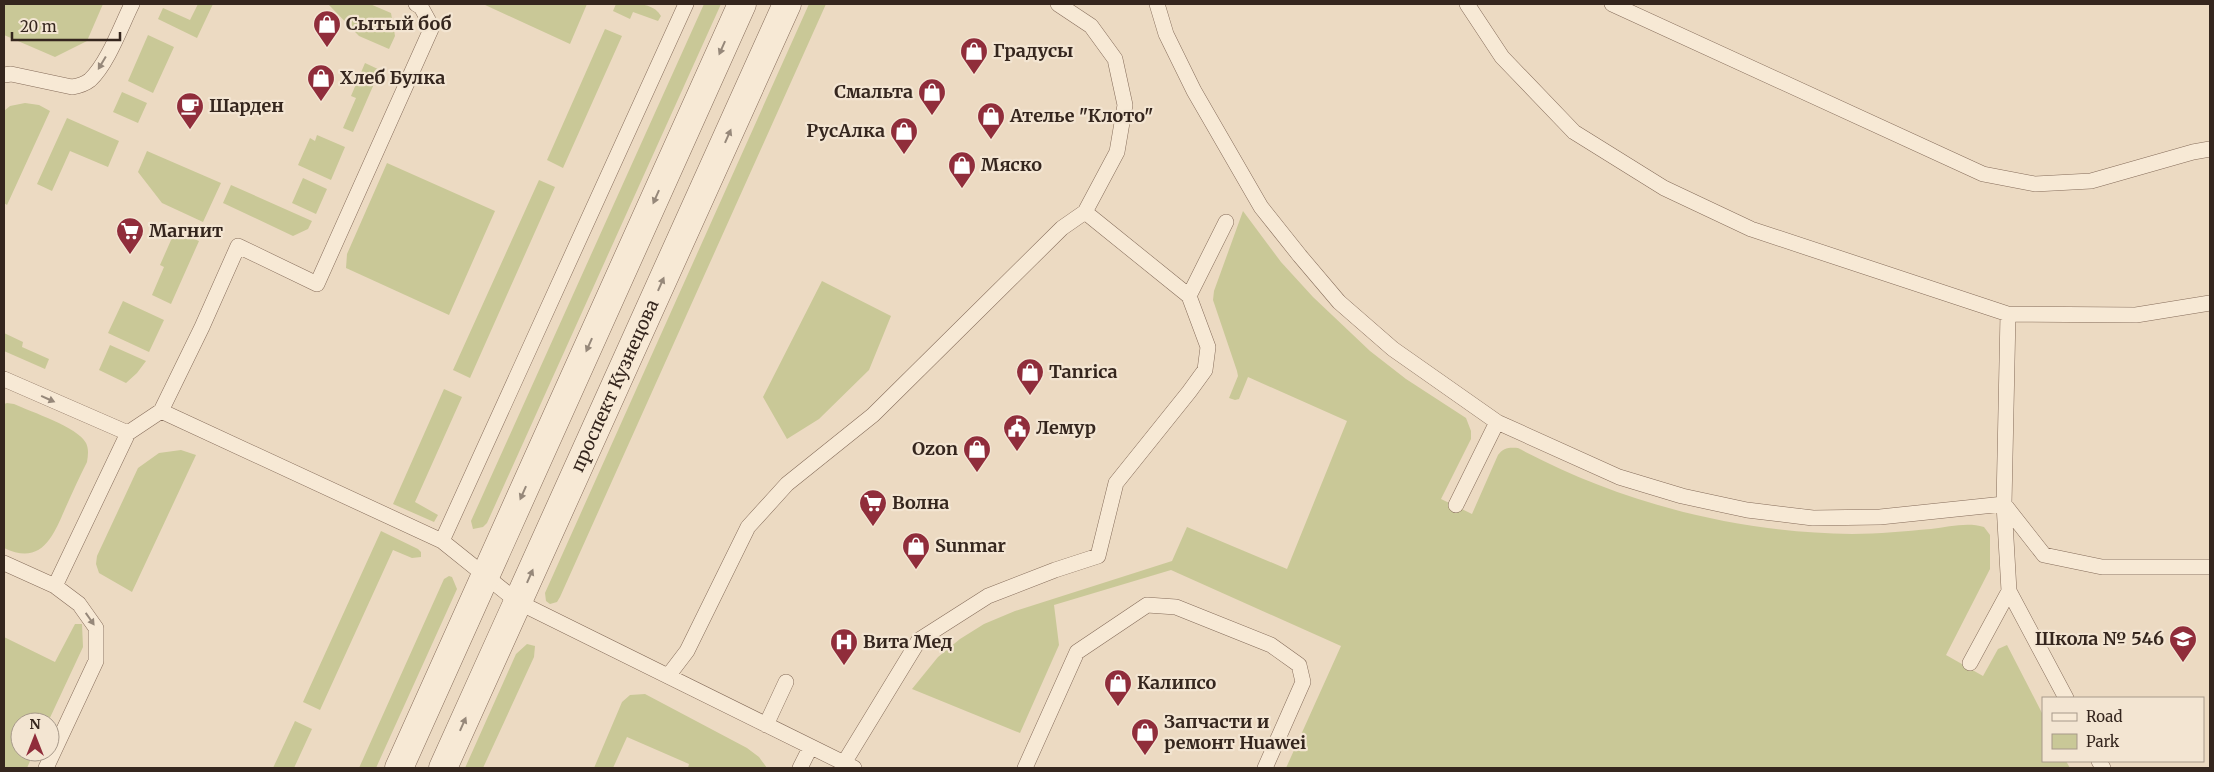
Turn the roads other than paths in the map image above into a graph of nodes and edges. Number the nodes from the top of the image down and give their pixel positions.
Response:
1 (132, 4) edge
2 (416, 4) edge
3 (685, 4) edge
4 (742, 4) edge
5 (787, 4) edge
6 (1058, 4) edge
7 (1157, 4) edge
8 (1467, 4) edge
9 (1612, 4) edge
10 (4, 76) edge
11 (2210, 150) edge
12 (1085, 212) junction
13 (1226, 222) dead end
14 (1189, 296) junction
15 (2210, 302) edge
16 (2008, 314) junction
17 (4, 379) edge
18 (161, 411) junction
19 (1497, 422) junction
20 (128, 433) junction
21 (2004, 504) junction
22 (1456, 505) dead end
23 (442, 541) junction
24 (4, 563) edge
25 (2210, 567) edge
26 (486, 575) junction
27 (55, 586) junction
28 (2009, 591) junction
29 (518, 602) junction
30 (1970, 662) dead end
31 (668, 676) junction
32 (786, 682) dead end
33 (2065, 697) edge
34 (766, 725) junction
35 (810, 748) junction
36 (849, 766) edge
37 (46, 768) edge
38 (399, 768) edge
39 (443, 768) edge
40 (800, 768) edge
41 (1025, 768) edge
42 (1265, 768) edge

1 -> 10 lane
2 - 18 lane
3 - 23 lane
4 -> 26 street
29 -> 5 street, проспект Кузнецова
6 - 12 lane
7 - 19 lane
8 - 16 lane
9 - 11 lane
12 - 14 lane
12 - 31 lane
13 - 14 lane
14 - 36 lane
15 - 16 lane
16 - 21 lane
17 -> 20 lane
18 - 20 lane
18 - 23 lane
19 - 21 lane
19 - 22 lane
20 - 27 lane
21 - 25 lane
21 - 28 lane
23 - 26 lane
24 - 27 lane
26 - 29 lane
26 - 38 street
27 -> 37 lane
28 - 30 lane
28 - 33 lane
29 - 31 lane
39 -> 29 street, проспект Кузнецова
31 - 34 lane
32 - 34 lane
34 - 35 lane
35 - 36 lane
35 - 40 lane
41 - 42 lane

